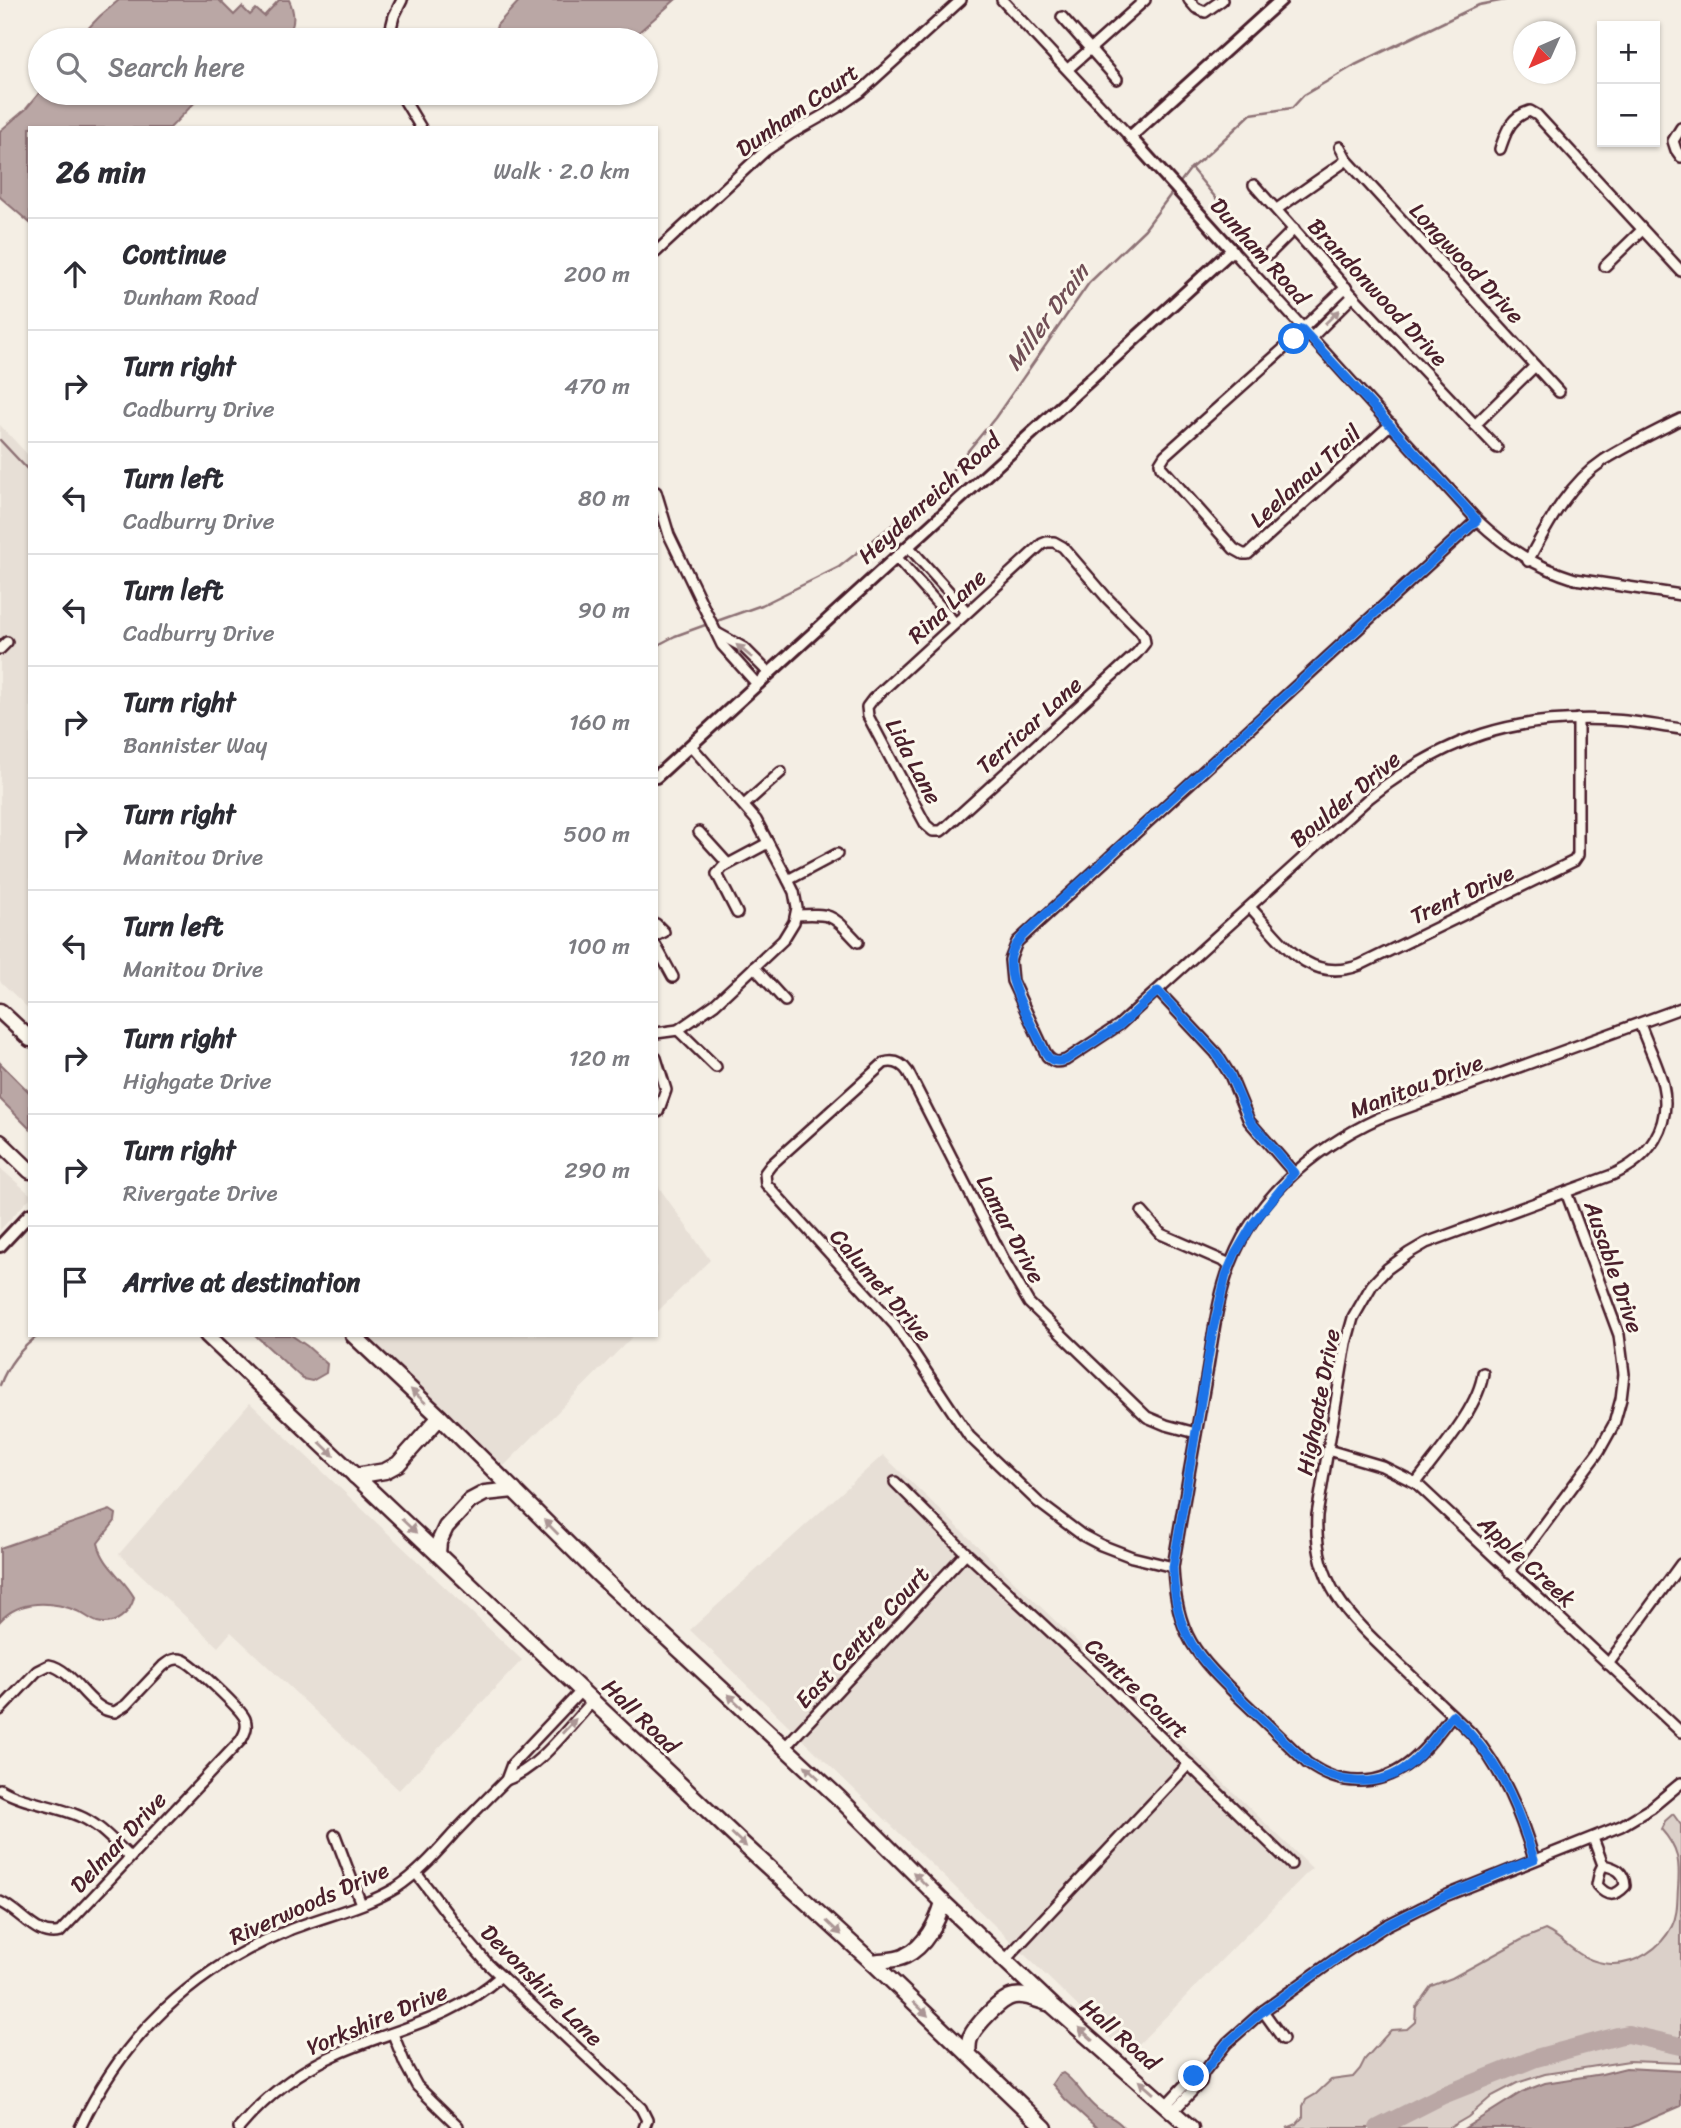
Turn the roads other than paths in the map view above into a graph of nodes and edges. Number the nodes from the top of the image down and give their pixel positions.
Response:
1 (402, 0) edge
2 (961, 0) edge
3 (1002, 0) edge
4 (1145, 0) edge
5 (1189, 0) edge
6 (1222, 0) edge
7 (1282, 0) edge
8 (1062, 17) dead end
9 (391, 28) edge
10 (1090, 49) junction
11 (1068, 69) junction
12 (1117, 79) dead end
13 (407, 105) edge
14 (420, 126) edge
15 (1681, 128) edge
16 (1130, 137) junction
17 (1340, 147) dead end
18 (1500, 149) dead end
19 (1681, 157) edge
20 (1347, 160) junction
21 (1254, 185) dead end
22 (1277, 209) junction
23 (1294, 229) junction
24 (1642, 231) junction
25 (1232, 250) junction
26 (658, 251) edge
27 (1269, 254) dead end
28 (1605, 266) dead end
29 (1681, 271) edge
30 (1346, 287) junction
31 (1353, 296) junction
32 (1302, 329) junction
33 (1311, 338) junction
34 (1535, 366) junction
35 (1559, 392) dead end
36 (1681, 418) edge
37 (1391, 424) junction
38 (1475, 425) junction
39 (1497, 449) dead end
40 (658, 499) edge
41 (1477, 520) junction
42 (908, 546) junction
43 (896, 556) junction
44 (1528, 561) junction
45 (1681, 595) edge
46 (967, 612) junction
47 (955, 623) junction
48 (717, 633) junction
49 (1145, 643) joint
50 (769, 673) junction
51 (757, 684) junction
52 (869, 703) joint
53 (1578, 719) junction
54 (1681, 729) edge
55 (691, 746) junction
56 (781, 772) dead end
57 (658, 775) edge
58 (744, 805) junction
59 (699, 832) dead end
60 (937, 832) joint
61 (768, 843) junction
62 (837, 854) dead end
63 (728, 864) junction
64 (788, 880) junction
65 (1250, 906) junction
66 (737, 913) dead end
67 (796, 915) junction
68 (858, 942) dead end
69 (658, 950) edge
70 (754, 967) junction
71 (673, 977) dead end
72 (1158, 991) junction
73 (785, 1001) dead end
74 (1681, 1008) edge
75 (0, 1011) edge
76 (1640, 1024) junction
77 (678, 1030) junction
78 (658, 1033) edge
79 (28, 1037) edge
80 (895, 1061) joint
81 (658, 1064) edge
82 (716, 1068) dead end
83 (658, 1112) edge
84 (0, 1142) edge
85 (28, 1169) edge
86 (1294, 1173) junction
87 (1566, 1192) junction
88 (1142, 1212) dead end
89 (28, 1216) edge
90 (0, 1247) edge
91 (1230, 1265) junction
92 (209, 1337) edge
93 (355, 1337) edge
94 (1483, 1373) dead end
95 (440, 1417) junction
96 (1196, 1433) junction
97 (1328, 1450) junction
98 (355, 1476) junction
99 (895, 1482) dead end
100 (1416, 1483) junction
101 (514, 1490) junction
102 (438, 1553) junction
103 (967, 1553) junction
104 (1681, 1564) edge
105 (1173, 1567) junction
106 (1509, 1572) junction
107 (1608, 1664) junction
108 (582, 1690) junction
109 (593, 1701) junction
110 (0, 1710) edge
111 (1452, 1715) junction
112 (1681, 1732) edge
113 (530, 1745) junction
114 (785, 1747) junction
115 (541, 1756) junction
116 (1189, 1764) junction
117 (506, 1780) junction
118 (1681, 1783) edge
119 (0, 1789) edge
120 (335, 1835) dead end
121 (1593, 1838) junction
122 (130, 1857) junction
123 (1534, 1859) junction
124 (1291, 1864) dead end
125 (1603, 1865) dead end
126 (416, 1873) junction
127 (0, 1902) edge
128 (943, 1902) junction
129 (361, 1904) junction
130 (1005, 1960) junction
131 (872, 1962) junction
132 (501, 1976) junction
133 (1053, 2006) junction
134 (1263, 2011) junction
135 (393, 2034) junction
136 (1283, 2039) dead end
137 (969, 2055) junction
138 (1170, 2108) junction
139 (645, 2124) edge
140 (458, 2126) dead end
141 (79, 2128) edge
142 (239, 2128) edge
143 (1045, 2128) edge
144 (1191, 2128) edge

1 - 9 street
2 - 26 street, Dunham Court
3 - 11 street, Dunham Road
4 - 10 street
5 - 6 street
7 - 16 street
8 - 10 street
10 - 11 street
10 - 12 street
11 - 16 street, Dunham Road
13 - 14 street
15 - 19 street
16 - 25 street, Dunham Road
17 - 20 street, Longwood Drive
18 - 24 street
20 - 22 street
20 - 34 street, Longwood Drive
21 - 22 street, Brandonwood Drive
22 - 23 street, Brandonwood Drive
23 - 27 street
23 - 30 street, Brandonwood Drive
24 - 28 street
24 - 29 street
25 - 32 street, Dunham Road
25 - 42 street, Heydenreich Road
30 - 31 street, Brandonwood Drive
30 - 32 street
33 -> 31 street
31 - 38 street, Brandonwood Drive
32 - 33 street, Dunham Road
32 - 37 street, Leelanau Trail
33 - 37 street, Dunham Road
34 - 35 street, Longwood Drive
34 - 38 street
36 - 44 street
37 - 41 street, Dunham Road
38 - 39 street, Brandonwood Drive
40 - 48 street
41 - 44 street, Dunham Road
41 - 72 street, Boulder Drive
42 - 43 street, Heydenreich Road
42 - 46 street
43 - 47 street
43 - 50 street, Heydenreich Road
44 - 45 street, Dunham Road
46 - 47 street, Rina Lane
46 - 49 street, Rina Lane
47 - 52 street, Rina Lane
50 -> 48 street
48 - 51 street
49 - 60 street, Terricar Lane
50 - 51 street, Heydenreich Road
51 - 55 street, Heydenreich Road
52 - 60 street, Lida Lane
53 - 54 street, Boulder Drive
53 - 65 street, Boulder Drive
53 - 65 street, Trent Drive
55 - 57 street, Heydenreich Road
55 - 58 street
56 - 58 street
58 - 61 street
59 - 63 street
61 - 63 street
61 - 64 street
62 - 64 street
63 - 66 street
64 - 67 street
65 - 72 street, Boulder Drive
67 - 68 street
67 - 70 street
69 - 71 street
70 - 73 street
70 - 77 street
72 - 86 street
74 - 76 street, Manitou Drive
75 - 79 highway
76 - 86 street, Manitou Drive
76 - 87 street, Highgate Drive
77 - 78 street
77 - 82 street
80 - 96 street, Lamar Drive
80 - 105 street, Calumet Drive
81 - 83 street
84 - 85 highway
86 - 91 street, Manitou Drive
87 - 97 street, Highgate Drive
87 - 106 street, Ausable Drive
88 - 91 street
89 - 90 street
91 - 96 street, Manitou Drive
92 -> 98 highway, Hall Road
95 -> 93 highway, Hall Road
94 - 100 street
95 - 98 highway
95 - 101 highway, Hall Road
96 - 105 street, Manitou Drive
97 - 100 street, Apple Creek
97 - 111 street, Highgate Drive
98 -> 102 highway, Hall Road
99 - 103 street, Centre Court
100 - 106 street, Apple Creek
101 - 102 highway
114 -> 101 highway, Hall Road
102 - 108 highway, Hall Road
103 - 114 street, East Centre Court
103 - 116 street, Centre Court
104 - 107 street
105 - 111 street, Manitou Drive
106 - 107 street, Apple Creek
107 - 112 street, Apple Creek
108 - 109 highway, Hall Road
108 - 113 street, Riverwoods Drive
115 -> 109 street, Riverwoods Drive
109 -> 131 highway, Hall Road
110 - 122 street, Delmar Drive
111 - 123 street, Highgate Drive
113 - 115 street
113 - 117 street, Riverwoods Drive
128 -> 114 highway, Hall Road
115 - 117 street, Riverwoods Drive
116 - 124 street
116 - 130 street, Centre Court
117 - 126 street, Riverwoods Drive
118 - 121 street
119 - 122 street
120 - 129 street
121 - 123 street
121 - 125 street
122 - 127 street, Delmar Drive
123 - 134 street
126 - 129 street, Riverwoods Drive
126 - 132 street, Devonshire Lane
128 - 130 highway, Hall Road
128 - 131 highway
129 - 141 street, Riverwoods Drive
130 - 133 highway, Hall Road
131 -> 137 highway, Hall Road
132 - 135 street, Yorkshire Drive
132 - 139 street, Devonshire Lane
133 - 137 highway
138 -> 133 highway, Hall Road
134 - 136 street
134 - 138 street
135 - 140 street
135 - 142 street, Yorkshire Drive
137 - 143 highway, Hall Road
138 - 144 highway, Hall Road

